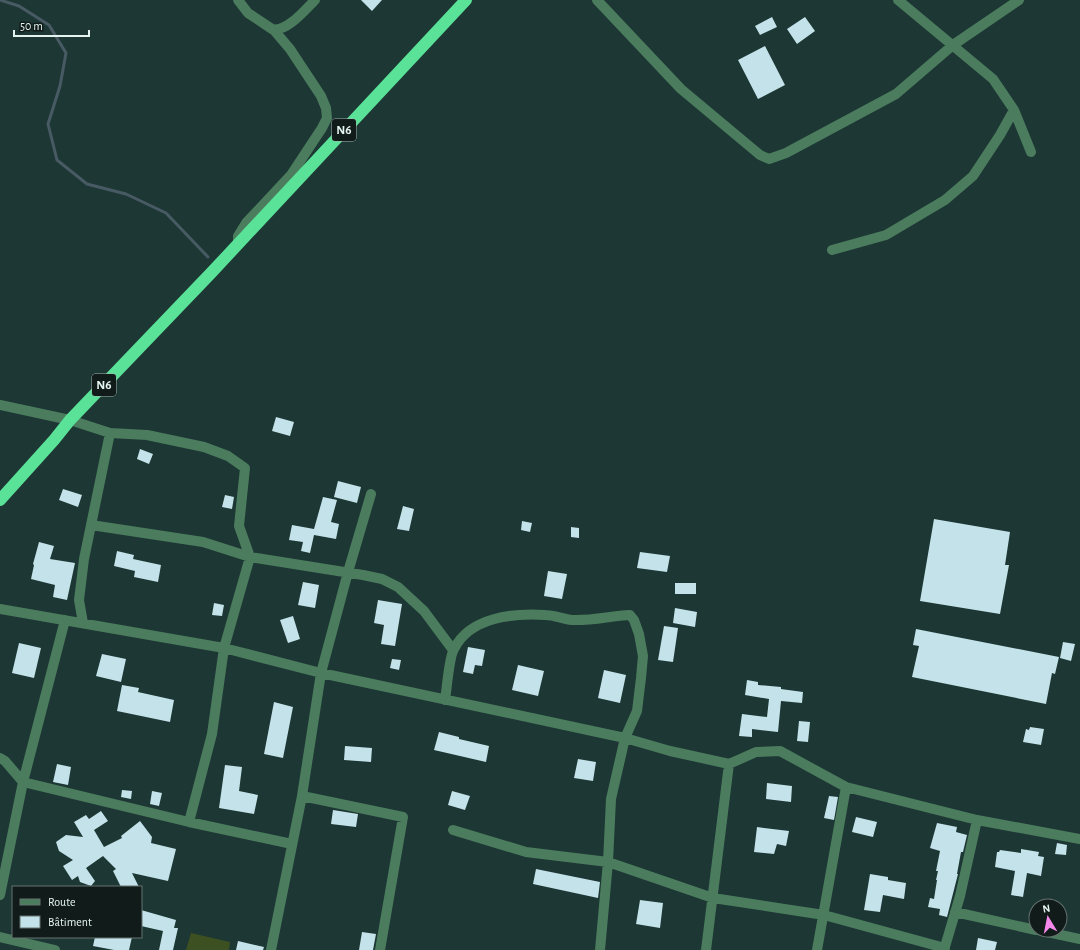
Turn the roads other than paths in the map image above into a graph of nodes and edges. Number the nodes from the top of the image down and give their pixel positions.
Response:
1 (238, 0) edge
2 (315, 0) edge
3 (466, 0) edge
4 (597, 0) edge
5 (898, 0) edge
6 (1018, 0) edge
7 (274, 29) junction
8 (953, 45) junction
9 (1014, 110) junction
10 (1031, 152) dead end
11 (238, 244) junction
12 (832, 250) dead end
13 (0, 405) edge
14 (70, 420) junction
15 (110, 433) junction
16 (371, 494) dead end
17 (0, 500) edge
18 (91, 525) junction
19 (250, 557) junction
20 (348, 572) junction
21 (0, 609) edge
22 (65, 620) junction
23 (83, 623) junction
24 (224, 648) junction
25 (453, 650) junction
26 (321, 673) junction
27 (445, 700) junction
28 (625, 738) junction
29 (0, 758) edge
30 (729, 764) junction
31 (23, 782) junction
32 (846, 787) junction
33 (302, 796) junction
34 (977, 820) junction
35 (190, 822) junction
36 (453, 830) dead end
37 (1080, 838) edge
38 (292, 844) junction
39 (608, 862) junction
40 (0, 895) edge
41 (713, 898) junction
42 (955, 912) junction
43 (824, 915) junction
44 (1028, 928) edge
45 (1068, 936) edge
46 (0, 937) edge
47 (1080, 939) edge
48 (945, 949) edge
49 (55, 950) edge
50 (271, 950) edge
51 (380, 950) edge
52 (600, 950) edge
53 (706, 950) edge
54 (817, 950) edge

1 - 7 street
2 - 7 street
3 - 11 highway, N6
4 - 8 street
5 - 8 street
6 - 8 street
7 - 11 street
8 - 9 street
9 - 10 street
9 - 12 street
11 - 14 highway, N6
13 - 14 street
14 - 15 street
14 - 17 highway, N6
15 - 18 street
15 - 19 street
16 - 20 street
18 - 19 street
18 - 23 street
19 - 20 street
19 - 24 street
20 - 25 street
20 - 26 street
21 - 22 street
22 - 23 street
22 - 31 street
23 - 24 street
24 - 26 street
24 - 35 street
25 - 27 street
25 - 28 street
26 - 27 street
26 - 33 street
27 - 28 street
28 - 30 street
28 - 39 street
29 - 31 street
30 - 32 street
30 - 41 street
31 - 35 street
31 - 40 street
32 - 34 street
32 - 43 street
33 - 38 street
33 - 51 street
34 - 37 street
34 - 42 street
35 - 38 street
36 - 39 street
38 - 50 street
39 - 41 street
39 - 52 street
41 - 43 street
41 - 53 street
42 - 44 street
42 - 48 street
43 - 48 street
43 - 54 street
45 - 47 street
46 - 49 street

